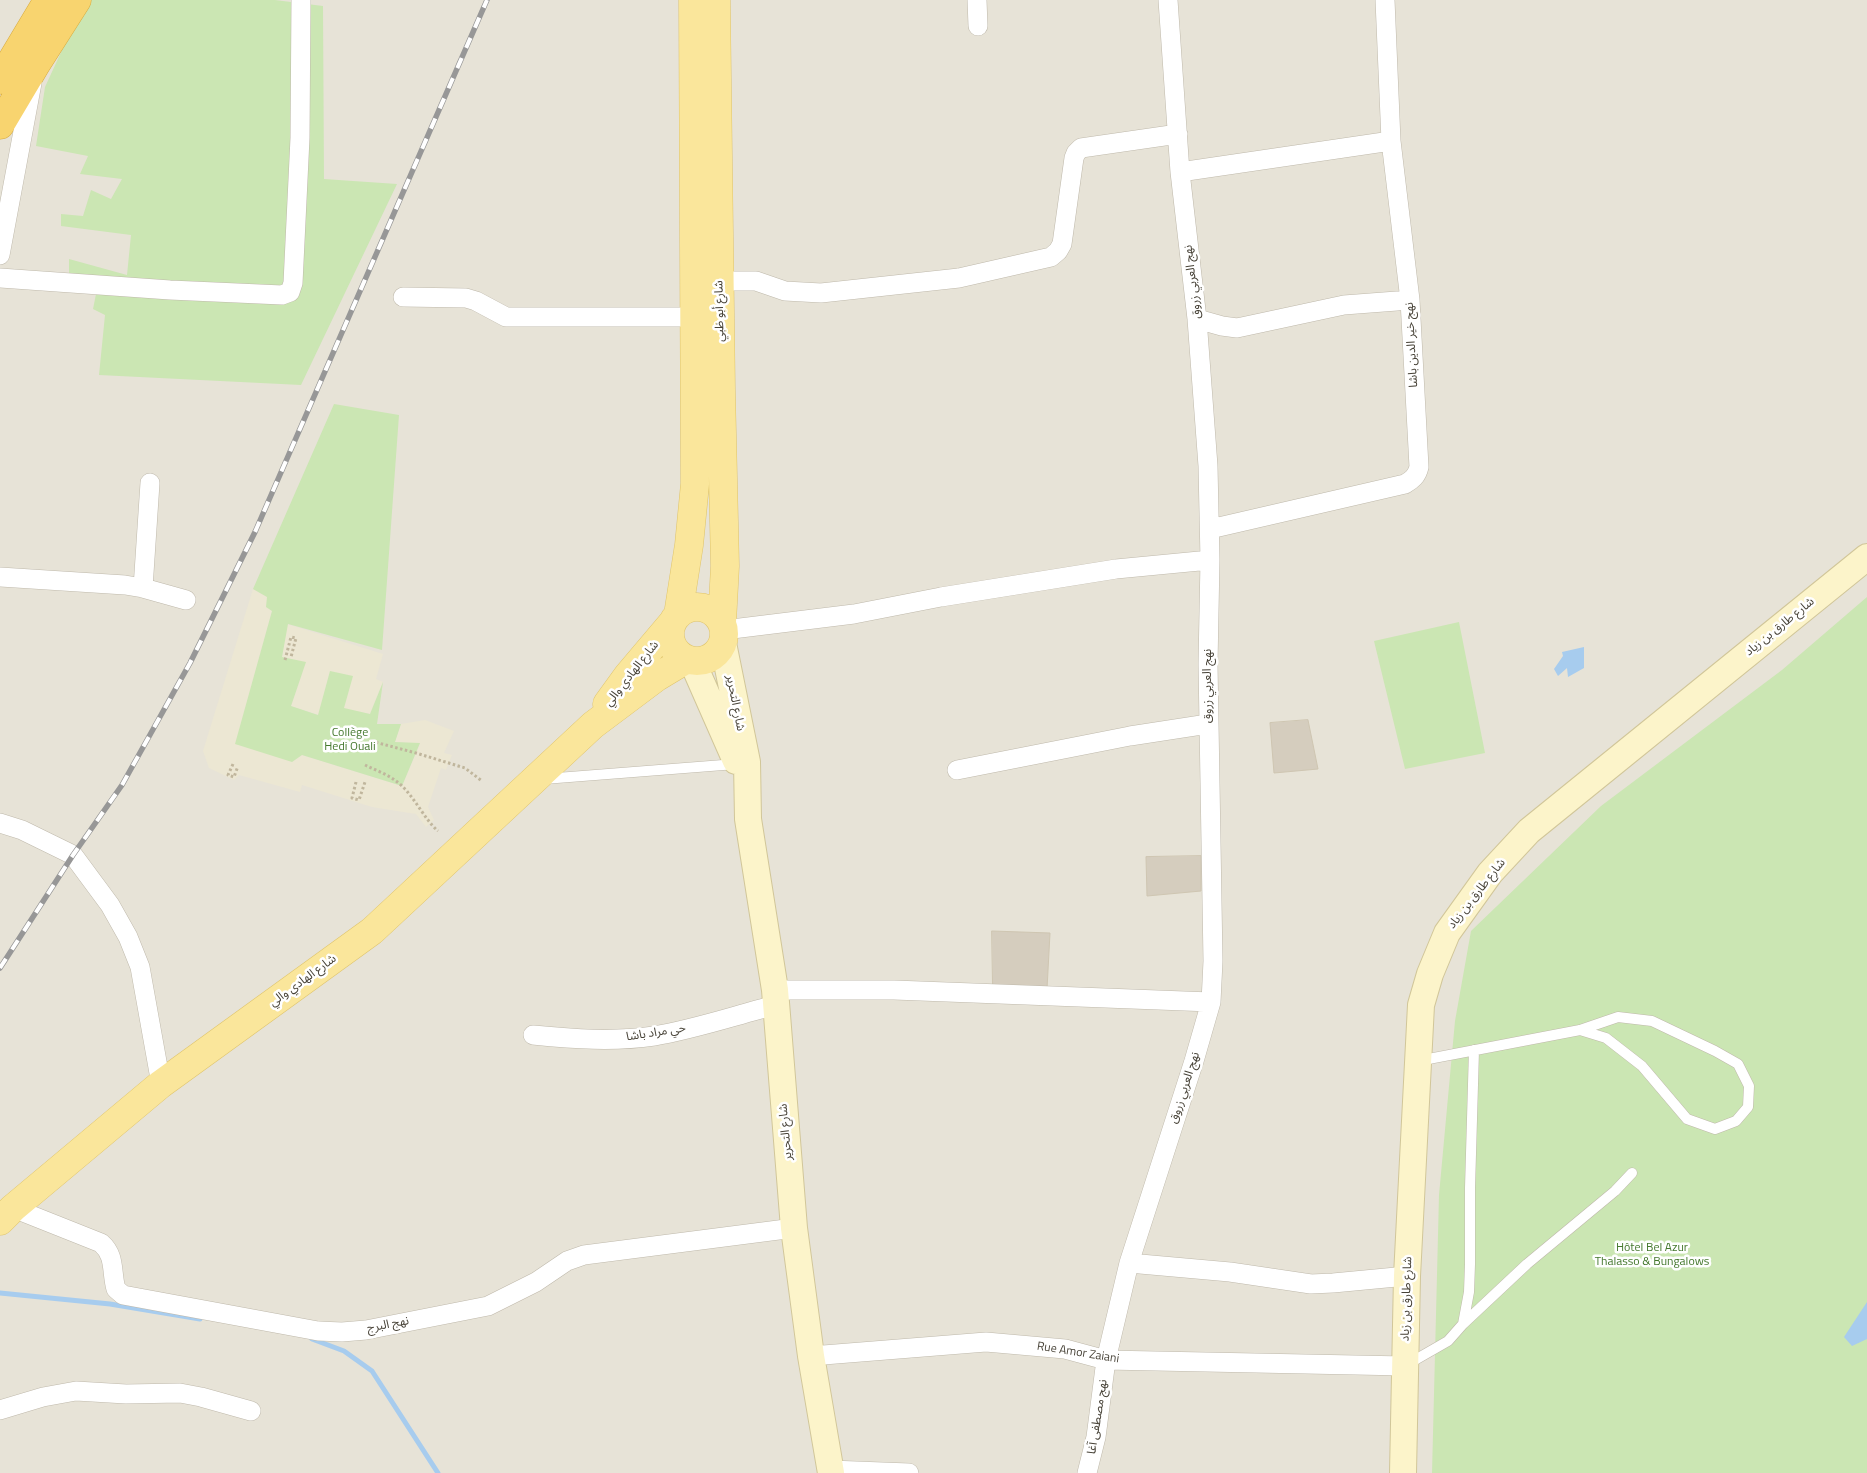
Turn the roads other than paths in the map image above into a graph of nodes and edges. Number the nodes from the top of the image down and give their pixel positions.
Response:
1 (48, 0) edge
2 (77, 0) edge
3 (301, 0) edge
4 (694, 0) edge
5 (716, 0) edge
6 (977, 0) edge
7 (1168, 0) edge
8 (1385, 0) edge
9 (978, 26) dead end
10 (17, 57) edge
11 (0, 80) edge
12 (0, 125) edge
13 (1178, 134) junction
14 (1391, 141) junction
15 (1180, 172) junction
16 (707, 200) junction
17 (0, 256) edge
18 (0, 278) edge
19 (720, 281) junction
20 (403, 297) dead end
21 (1410, 300) junction
22 (696, 317) junction
23 (1198, 319) junction
24 (150, 484) dead end
25 (1210, 528) junction
26 (1867, 557) edge
27 (1210, 560) junction
28 (0, 577) edge
29 (143, 588) junction
30 (186, 600) dead end
31 (675, 619) junction
32 (723, 632) junction
33 (690, 660) junction
34 (1208, 724) junction
35 (593, 725) junction
36 (742, 763) junction
37 (957, 770) dead end
38 (535, 780) junction
39 (0, 823) edge
40 (776, 998) junction
41 (1211, 1002) junction
42 (1580, 1030) junction
43 (533, 1035) dead end
44 (1474, 1050) junction
45 (1417, 1061) junction
46 (161, 1084) junction
47 (1632, 1173) dead end
48 (6, 1215) edge
49 (794, 1228) junction
50 (1129, 1263) junction
51 (1407, 1276) junction
52 (1463, 1324) junction
53 (811, 1356) junction
54 (1106, 1360) junction
55 (1405, 1366) junction
56 (0, 1410) edge
57 (251, 1412) dead end
58 (831, 1472) edge
59 (909, 1473) edge
60 (1087, 1473) edge
61 (1403, 1473) edge

1 - 10 highway
2 - 10 highway
3 - 18 street
4 - 16 main road, شارع أبو ظبي
5 - 16 main road, شارع أبو ظبي
6 - 9 street
7 - 13 street, نهج العربي زروق
8 - 14 street, نهج خير الدين باشا
10 - 11 highway
10 - 12 highway
10 - 17 street
13 - 15 street, نهج العربي زروق
13 - 19 street
14 - 15 street
14 - 21 street, نهج خير الدين باشا
15 - 23 street, نهج العربي زروق
16 - 19 main road, شارع أبو ظبي
16 - 22 main road, شارع أبو ظبي
19 - 32 main road, شارع أبو ظبي
20 - 22 street
21 - 23 street
21 - 25 street, نهج خير الدين باشا
22 - 31 main road, شارع أبو ظبي
23 - 25 street, نهج العربي زروق
24 - 29 street
25 - 27 street, نهج العربي زروق
26 - 45 street, شارع طارق بن زياد
27 - 32 street
27 - 34 street, نهج العربي زروق
28 - 29 street
29 - 30 street
31 - 32 main road
31 - 33 main road
31 - 35 main road, شارع الهادي والي
32 - 33 main road
32 - 36 street, شارع التحرير
33 - 35 main road, شارع الهادي والي
33 - 36 street, شارع التحرير
34 - 37 street
34 - 41 street, نهج العربي زروق
35 - 38 main road, شارع الهادي والي
36 - 38 lane
36 - 40 street, شارع التحرير
38 - 46 main road, شارع الهادي والي
39 - 46 street
40 - 41 street, حي مراد باشا
40 - 43 street, حي مراد باشا
40 - 49 street, شارع التحرير
41 - 50 street, نهج العربي زروق
42 - 42 lane
42 - 44 lane
44 - 45 lane
44 - 52 lane
45 - 51 street, شارع طارق بن زياد
46 - 48 main road, شارع الهادي والي
47 - 52 lane
48 - 49 street, نهج البرج
49 - 53 street, شارع التحرير
50 - 51 street
50 - 54 street, نهج العربي زروق
51 - 55 street, شارع طارق بن زياد
52 - 55 lane
53 - 54 street, Rue Amor Zaiani
53 - 58 street, شارع التحرير
54 - 55 street, Rue Amor Zaiani
54 - 60 street, نهج مصطفى آغا
55 - 61 street, شارع طارق بن زياد
56 - 57 street
58 - 59 street

